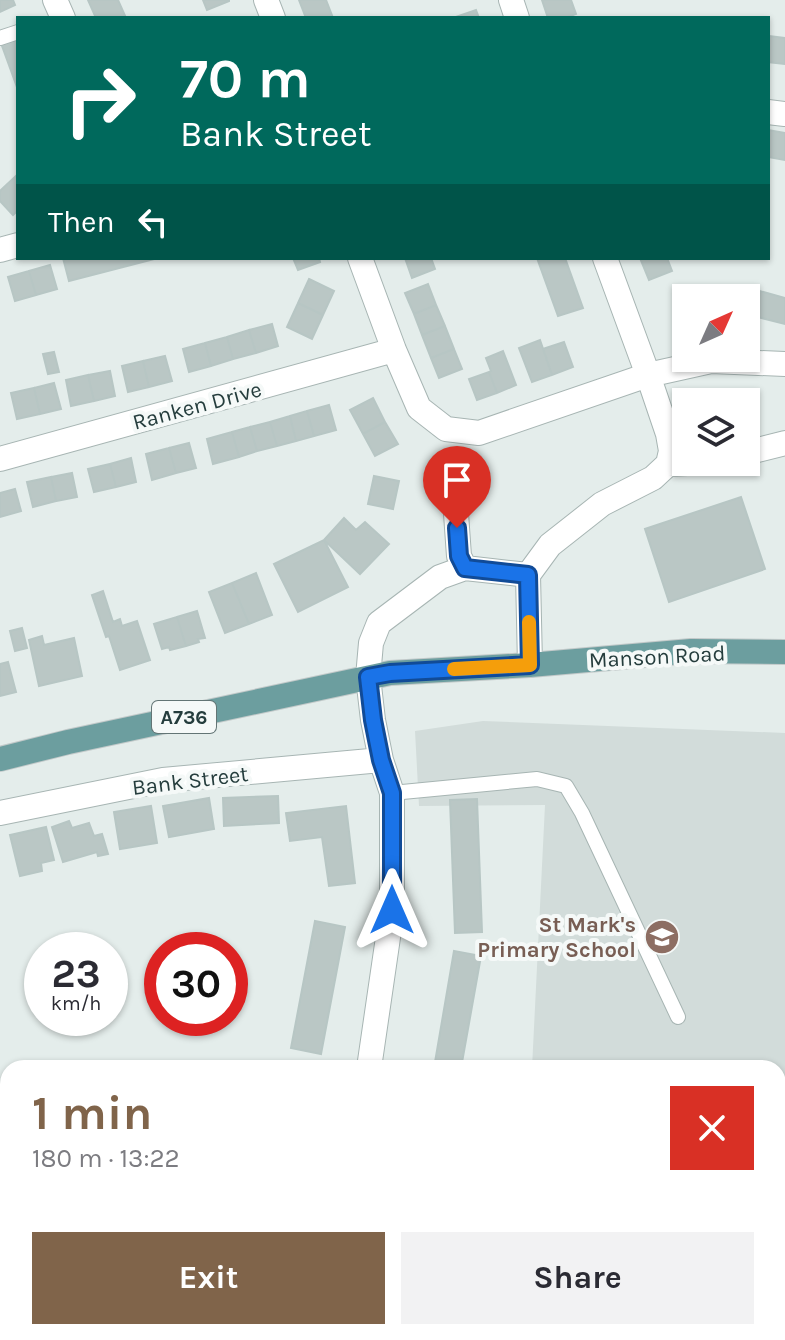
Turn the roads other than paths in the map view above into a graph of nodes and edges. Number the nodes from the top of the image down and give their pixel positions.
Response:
1 (361, 260) edge
2 (606, 260) edge
3 (394, 350) junction
4 (785, 364) edge
5 (648, 375) junction
6 (785, 443) edge
7 (760, 449) edge
8 (0, 459) edge
9 (668, 464) junction
10 (672, 464) edge
11 (453, 471) dead end
12 (465, 568) junction
13 (528, 575) junction
14 (785, 652) edge
15 (530, 665) junction
16 (368, 677) junction
17 (0, 759) edge
18 (381, 760) junction
19 (392, 793) junction
20 (0, 813) edge
21 (678, 1017) dead end
22 (370, 1060) edge

1 - 3 street
2 - 5 street
3 - 5 street
3 - 8 street, Ranken Drive
4 - 5 street
5 - 9 street
6 - 7 street
9 - 10 street
9 - 13 street
11 - 12 street
12 - 13 street
12 - 16 street
13 - 15 street
14 - 15 main road, Manson Road / A736
15 - 16 main road, A736
16 - 17 main road, A736
16 - 18 street
18 - 19 street
18 - 20 street, Bank Street
19 - 21 lane
19 - 22 street

